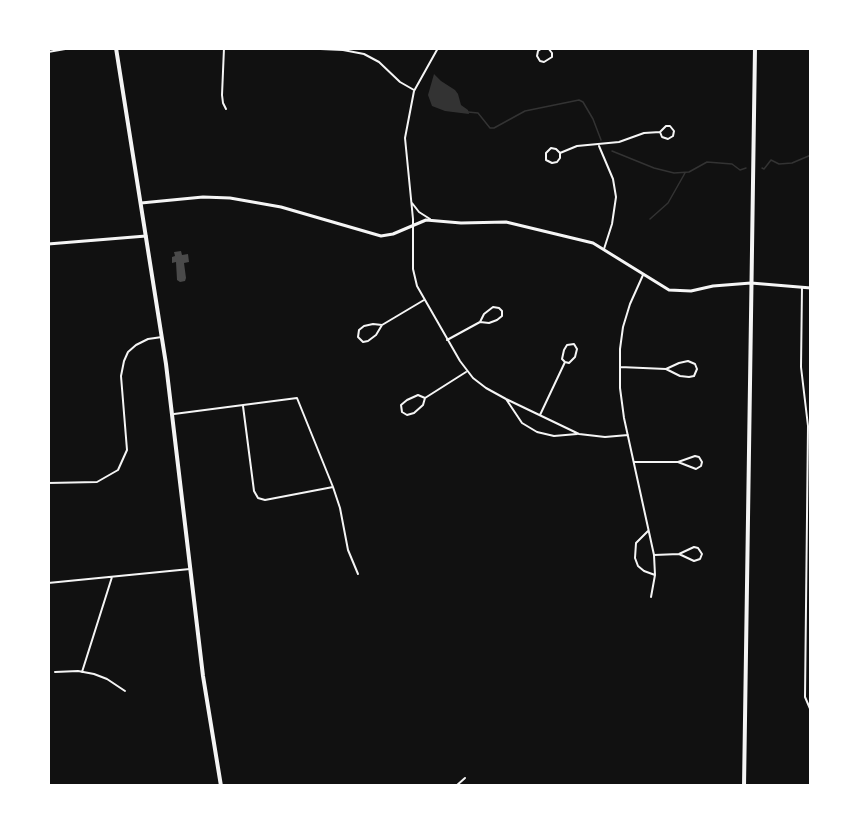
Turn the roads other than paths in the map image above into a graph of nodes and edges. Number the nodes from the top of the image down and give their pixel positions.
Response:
1 (71, 48) edge
2 (116, 48) edge
3 (224, 48) edge
4 (298, 48) edge
5 (307, 48) edge
6 (438, 48) edge
7 (542, 48) edge
8 (548, 48) edge
9 (755, 48) edge
10 (48, 52) edge
11 (414, 90) junction
12 (226, 109) dead end
13 (660, 132) junction
14 (598, 145) junction
15 (560, 153) junction
16 (411, 200) junction
17 (141, 203) junction
18 (433, 220) junction
19 (413, 225) junction
20 (146, 236) junction
21 (48, 244) edge
22 (604, 249) junction
23 (643, 275) junction
24 (751, 282) junction
25 (802, 287) junction
26 (811, 288) edge
27 (425, 300) junction
28 (480, 322) junction
29 (382, 325) junction
30 (162, 337) junction
31 (447, 340) junction
32 (565, 362) junction
33 (620, 367) junction
34 (666, 369) junction
35 (467, 371) junction
36 (425, 398) junction
37 (506, 399) junction
38 (243, 405) junction
39 (172, 414) junction
40 (540, 415) junction
41 (579, 434) junction
42 (628, 435) junction
43 (634, 462) junction
44 (678, 462) junction
45 (48, 483) edge
46 (333, 487) junction
47 (809, 488) edge
48 (649, 531) junction
49 (679, 554) junction
50 (654, 555) junction
51 (190, 569) junction
52 (358, 574) dead end
53 (655, 575) junction
54 (112, 577) junction
55 (48, 583) edge
56 (651, 597) dead end
57 (811, 601) edge
58 (806, 603) junction
59 (805, 668) junction
60 (811, 668) edge
61 (54, 672) dead end
62 (82, 672) junction
63 (125, 691) dead end
64 (811, 711) edge
65 (465, 778) dead end
66 (221, 786) edge
67 (456, 786) edge
68 (744, 786) edge

1 - 10 street
2 - 17 main road
3 - 12 street
4 - 5 street
5 - 11 street
6 - 11 street
7 - 8 street
9 - 24 main road
11 - 16 street
13 - 13 street
13 - 14 street
14 - 15 street
14 - 22 street
15 - 15 street
16 - 18 street
16 - 19 street
17 - 19 street
17 - 20 main road
18 - 19 street
18 - 22 street
19 - 27 street
20 - 21 street
20 - 30 main road
22 - 23 street
23 - 24 street
23 - 33 street
24 - 25 street
24 - 68 main road
25 - 26 street
25 - 47 street
27 - 29 street
27 - 31 street
28 - 28 street
28 - 31 street
29 - 29 street
30 - 39 main road
30 - 45 street
31 - 35 street
32 - 32 street
32 - 40 street
33 - 34 street
33 - 42 street
34 - 34 street
35 - 36 street
35 - 37 street
36 - 36 street
37 - 40 street
37 - 41 street
38 - 39 street
38 - 46 street
38 - 46 street
39 - 51 main road
40 - 41 street
41 - 42 street
42 - 43 street
43 - 44 street
43 - 48 street
44 - 44 street
46 - 52 street
47 - 58 street
48 - 50 street
48 - 53 street
49 - 49 street
49 - 50 street
50 - 53 street
51 - 54 street
51 - 66 main road
53 - 56 street
54 - 55 street
54 - 62 street
57 - 58 street
58 - 59 street
59 - 60 street
59 - 64 street
61 - 62 street
62 - 63 street
65 - 67 street

